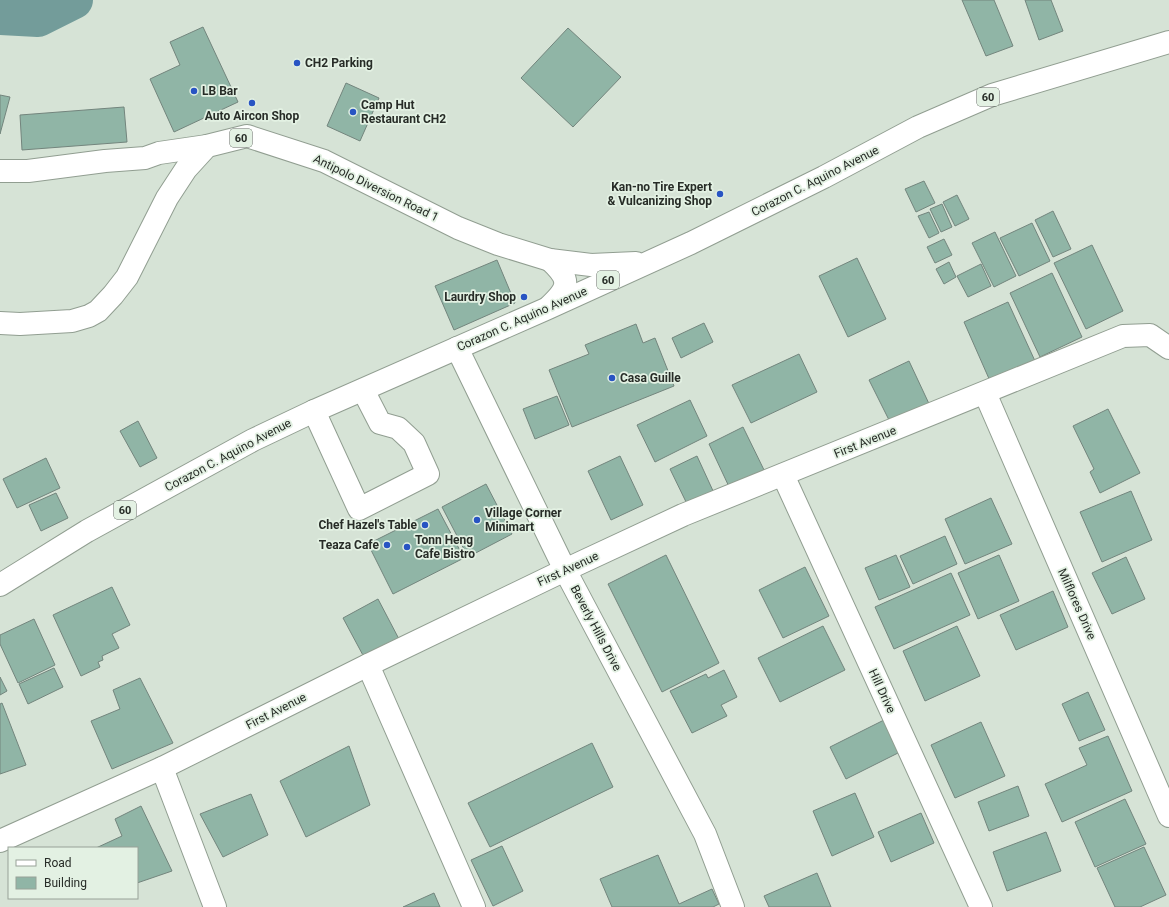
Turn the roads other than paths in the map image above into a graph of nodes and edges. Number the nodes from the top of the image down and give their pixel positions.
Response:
1 (1169, 42) edge
2 (207, 146) junction
3 (0, 170) edge
4 (670, 252) junction
5 (550, 260) junction
6 (546, 309) junction
7 (0, 323) edge
8 (458, 348) junction
9 (1169, 348) edge
10 (362, 390) junction
11 (985, 393) junction
12 (314, 411) junction
13 (783, 475) junction
14 (565, 570) junction
15 (0, 585) edge
16 (368, 665) junction
17 (162, 768) junction
18 (1169, 816) edge
19 (0, 841) edge
20 (215, 907) edge
21 (474, 907) edge
22 (733, 907) edge
23 (981, 907) edge

1 - 4 street, Corazon C. Aquino Avenue / 60
2 - 3 street, Antipolo Diversion Road 1
2 - 5 street, Antipolo Diversion Road 1 / 60
2 - 7 street
4 - 5 street, Antipolo Diversion Road 1 / 60
4 - 6 street, Corazon C. Aquino Avenue / 60
5 - 6 street
6 - 8 street, Corazon C. Aquino Avenue / 60
8 - 10 street, Corazon C. Aquino Avenue / 60
8 - 14 street, Beverly Hills Drive
9 - 11 street, First Avenue
10 - 12 street, Corazon C. Aquino Avenue / 60
10 - 12 street
11 - 13 street, First Avenue
11 - 18 street, Milflores Drive
12 - 15 street, Corazon C. Aquino Avenue / 60
13 - 14 street, First Avenue
13 - 23 street, Hill Drive
14 - 16 street, First Avenue
14 - 22 street, Beverly Hills Drive
16 - 17 street, First Avenue
16 - 21 street
17 - 19 street, First Avenue
17 - 20 street

